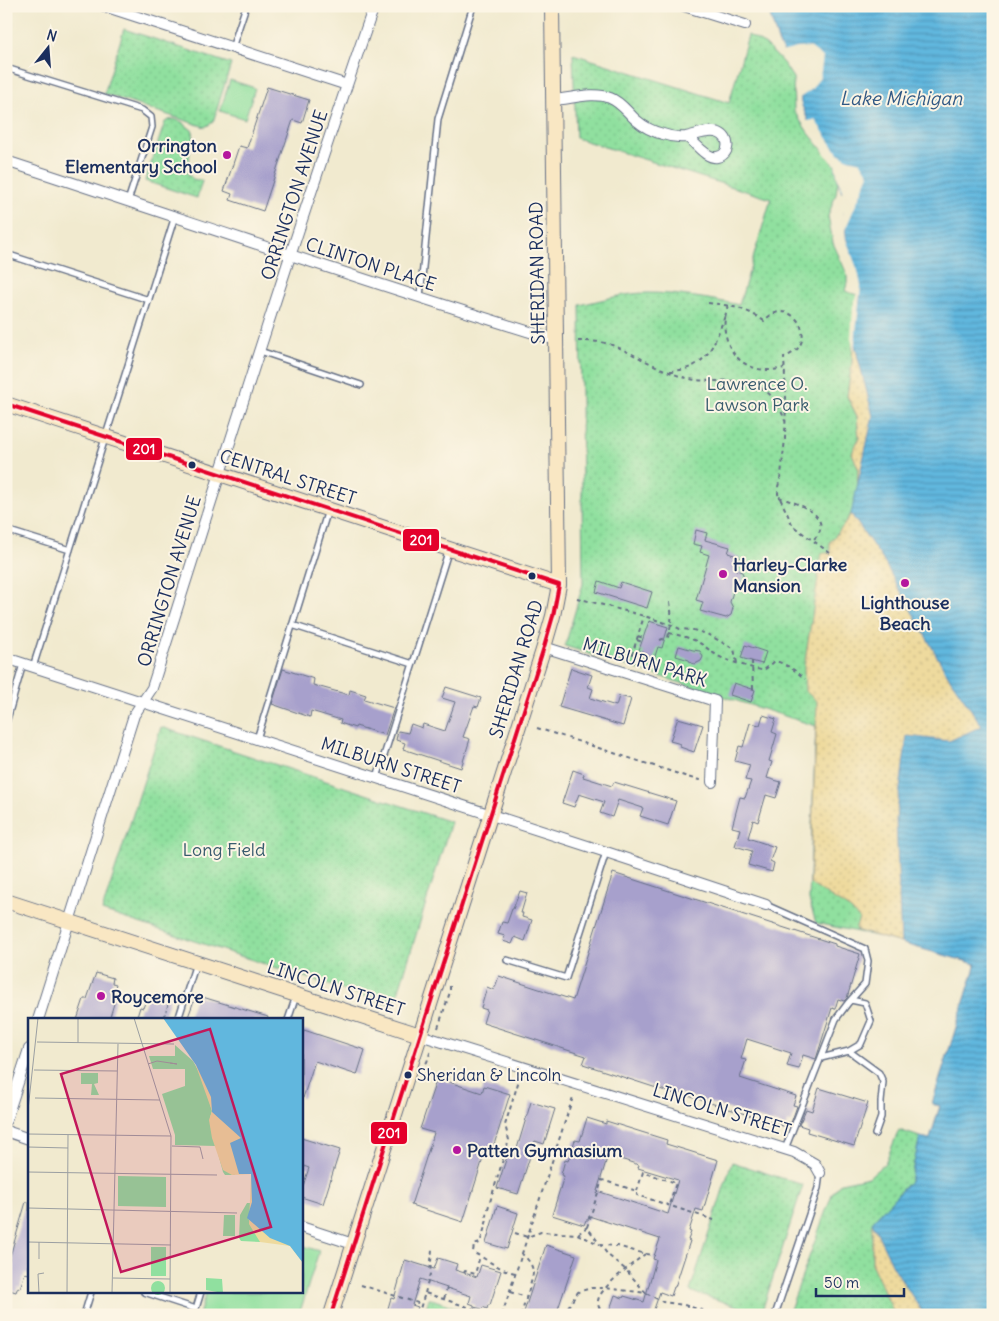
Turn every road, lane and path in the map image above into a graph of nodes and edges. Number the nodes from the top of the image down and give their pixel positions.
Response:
1 (104, 6) edge
2 (246, 6) edge
3 (374, 6) edge
4 (473, 6) edge
5 (552, 6) edge
6 (684, 6) edge
7 (745, 25) dead end
8 (232, 48) junction
9 (6, 68) edge
10 (346, 86) junction
11 (553, 100) junction
12 (687, 136) dead end
13 (6, 161) edge
14 (128, 200) junction
15 (175, 216) junction
16 (6, 254) edge
17 (291, 255) junction
18 (420, 297) junction
19 (149, 300) junction
20 (708, 303) dead end
21 (728, 305) junction
22 (726, 311) junction
23 (556, 340) junction
24 (578, 341) dead end
25 (260, 351) junction
26 (784, 368) junction
27 (668, 371) junction
28 (361, 385) dead end
29 (6, 404) edge
30 (786, 424) junction
31 (106, 437) junction
32 (220, 474) junction
33 (780, 497) junction
34 (328, 510) junction
35 (6, 530) edge
36 (813, 540) junction
37 (449, 549) junction
38 (70, 550) junction
39 (830, 553) dead end
40 (559, 585) junction
41 (577, 598) dead end
42 (670, 602) dead end
43 (644, 616) junction
44 (672, 624) junction
45 (292, 625) junction
46 (669, 633) junction
47 (638, 636) junction
48 (643, 638) dead end
49 (637, 640) junction
50 (660, 640) dead end
51 (642, 642) dead end
52 (544, 647) junction
53 (632, 655) dead end
54 (6, 658) edge
55 (752, 661) dead end
56 (737, 662) junction
57 (413, 664) junction
58 (28, 665) junction
59 (752, 668) junction
60 (805, 679) dead end
61 (753, 689) dead end
62 (143, 702) junction
63 (6, 723) edge
64 (537, 728) dead end
65 (256, 739) junction
66 (377, 778) junction
67 (712, 782) joint
68 (490, 814) junction
69 (606, 852) junction
70 (6, 901) edge
71 (766, 905) joint
72 (69, 922) junction
73 (507, 960) dead end
74 (196, 962) junction
75 (296, 995) junction
76 (851, 1000) junction
77 (39, 1018) edge
78 (179, 1018) edge
79 (289, 1018) edge
80 (420, 1035) junction
81 (849, 1050) junction
82 (28, 1052) edge
83 (821, 1058) junction
84 (519, 1080) dead end
85 (573, 1097) dead end
86 (6, 1120) edge
87 (6, 1131) edge
88 (875, 1134) dead end
89 (28, 1138) edge
90 (785, 1149) junction
91 (820, 1173) joint
92 (637, 1192) junction
93 (669, 1205) junction
94 (714, 1220) dead end
95 (302, 1227) edge
96 (587, 1227) junction
97 (515, 1233) dead end
98 (577, 1234) junction
99 (527, 1237) junction
100 (353, 1244) junction
101 (601, 1245) junction
102 (432, 1249) dead end
103 (522, 1254) junction
104 (645, 1254) junction
105 (655, 1255) dead end
106 (480, 1256) junction
107 (626, 1270) junction
108 (464, 1273) dead end
109 (516, 1273) junction
110 (361, 1285) dead end
111 (447, 1288) dead end
112 (605, 1288) junction
113 (510, 1292) junction
114 (425, 1293) junction
115 (646, 1293) junction
116 (90, 1294) edge
117 (149, 1294) edge
118 (200, 1294) edge
119 (526, 1297) junction
120 (444, 1299) junction
121 (422, 1304) junction
122 (476, 1309) junction
123 (195, 1312) edge
124 (84, 1315) edge
125 (331, 1315) edge
126 (418, 1315) edge
127 (479, 1315) edge
128 (492, 1315) edge
129 (502, 1315) edge
130 (521, 1315) edge
131 (565, 1315) edge
132 (605, 1315) edge
133 (718, 1315) edge
134 (775, 1315) edge

1 - 8 street
2 - 8 lane
3 - 10 street, ORRINGTON AVENUE
4 - 18 lane
5 - 11 main road, SHERIDAN ROAD
6 - 7 street
8 - 10 street
9 - 14 lane
10 - 17 street, ORRINGTON AVENUE
11 - 12 street
11 - 23 main road, SHERIDAN ROAD
13 - 14 street, CLINTON PLACE
14 - 15 street, CLINTON PLACE
15 - 17 street, CLINTON PLACE
15 - 19 lane
16 - 19 lane
17 - 18 street, CLINTON PLACE
17 - 25 street, ORRINGTON AVENUE
18 - 23 street, CLINTON PLACE
19 - 31 lane
20 - 21 path
21 - 22 path
21 - 26 path
22 - 26 path
22 - 27 path
23 - 40 main road, SHERIDAN ROAD
24 - 27 path
25 - 28 lane
25 - 32 street, ORRINGTON AVENUE
26 - 30 path
27 - 30 path
29 - 31 main road, CENTRAL STREET
30 - 33 path
31 - 32 main road, CENTRAL STREET
31 - 38 lane
32 - 34 main road, CENTRAL STREET
32 - 62 street, ORRINGTON AVENUE
33 - 36 path
33 - 36 path
34 - 37 main road, CENTRAL STREET
34 - 45 lane
35 - 38 lane
36 - 39 path
37 - 40 main road, CENTRAL STREET
37 - 57 lane
38 - 58 lane
40 - 52 main road, SHERIDAN ROAD
41 - 43 path
42 - 44 path
43 - 44 path
43 - 47 path
44 - 46 path
44 - 56 path
45 - 57 lane
45 - 65 lane
46 - 50 path
46 - 56 path
47 - 48 path
47 - 49 path
49 - 51 path
49 - 53 path
52 - 67 street, MILBURN PARK
52 - 68 main road, SHERIDAN ROAD
54 - 58 street, MILBURN STREET
55 - 59 path
56 - 59 path
57 - 66 lane
58 - 62 street, MILBURN STREET
58 - 63 lane
59 - 60 path
59 - 61 path
62 - 65 street, MILBURN STREET
62 - 72 street, ORRINGTON AVENUE
64 - 67 path
65 - 66 street, MILBURN STREET
66 - 68 street, MILBURN STREET
68 - 69 street, MILBURN STREET
68 - 80 main road, SHERIDAN ROAD
69 - 71 street, MILBURN STREET
69 - 73 lane
70 - 72 main road, LINCOLN STREET
71 - 76 lane
72 - 74 main road, LINCOLN STREET
72 - 77 street, ORRINGTON AVENUE
74 - 75 main road, LINCOLN STREET
74 - 78 lane
75 - 79 lane
75 - 80 main road, LINCOLN STREET
76 - 81 lane
76 - 83 lane
80 - 90 street, LINCOLN STREET
80 - 100 main road, SHERIDAN ROAD
81 - 83 lane
81 - 88 lane
82 - 86 street
83 - 90 lane
84 - 106 path
85 - 99 path
87 - 89 street
90 - 91 street, LINCOLN STREET
91 - 134 lane
92 - 93 path
92 - 93 path
92 - 96 path
93 - 94 path
95 - 100 street
96 - 98 path
96 - 101 path
97 - 99 path
98 - 99 path
98 - 101 path
99 - 103 path
100 - 125 main road, SHERIDAN ROAD
101 - 104 path
101 - 107 path
102 - 114 path
103 - 109 path
103 - 119 path
104 - 105 path
104 - 107 path
106 - 108 path
106 - 109 path
107 - 112 path
107 - 115 path
109 - 113 path
110 - 121 path
111 - 120 path
112 - 115 path
112 - 131 path
112 - 132 path
113 - 119 path
113 - 129 path
114 - 120 path
114 - 121 path
115 - 133 path
116 - 124 lane
117 - 123 lane
118 - 123 lane
119 - 130 path
120 - 122 path
121 - 126 path
122 - 127 path
122 - 128 path

